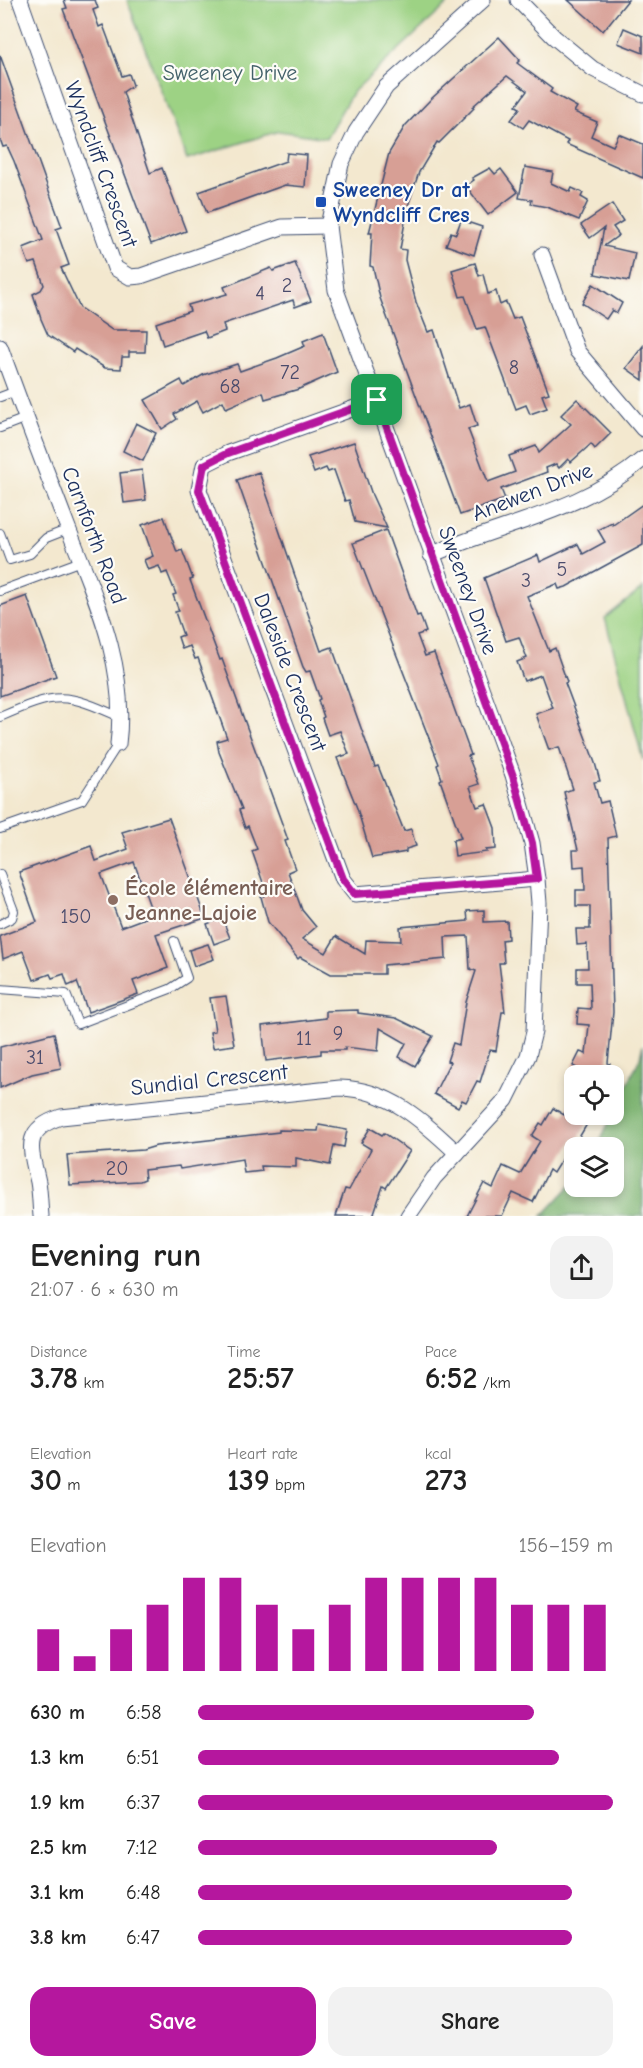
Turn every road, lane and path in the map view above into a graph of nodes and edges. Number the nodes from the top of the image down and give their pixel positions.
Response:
1 (20, 0) edge
2 (483, 0) edge
3 (518, 0) edge
4 (643, 94) edge
5 (328, 225) junction
6 (542, 255) dead end
7 (0, 347) edge
8 (16, 391) junction
9 (0, 397) edge
10 (377, 400) junction
11 (26, 418) junction
12 (0, 428) edge
13 (643, 429) edge
14 (643, 459) edge
15 (69, 530) junction
16 (0, 533) edge
17 (431, 555) junction
18 (81, 561) junction
19 (0, 591) edge
20 (0, 717) edge
21 (122, 718) junction
22 (118, 744) joint
23 (0, 829) edge
24 (0, 874) edge
25 (537, 879) junction
26 (0, 924) edge
27 (174, 941) dead end
28 (0, 989) edge
29 (457, 1153) junction
30 (41, 1216) edge
31 (408, 1216) edge

1 - 5 street, Wyndcliff Crescent
2 - 5 street, Sweeney Drive
3 - 4 street
5 - 10 street, Sweeney Drive
6 - 13 street
7 - 8 street, Carnforth Road
8 - 9 lane
8 - 11 street, Carnforth Road
10 - 17 street, Sweeney Drive
10 - 25 street, Daleside Crescent
11 - 12 lane
11 - 15 street, Carnforth Road
14 - 17 street, Anewen Drive
15 - 16 lane
15 - 18 street, Carnforth Road
17 - 25 street, Sweeney Drive
18 - 19 lane
18 - 21 street, Carnforth Road
20 - 21 lane
21 - 22 street, Carnforth Road
22 - 23 lane
24 - 26 lane
25 - 29 street, Sweeney Drive
27 - 28 lane
29 - 30 street, Sundial Crescent
29 - 31 street, Sweeney Drive

